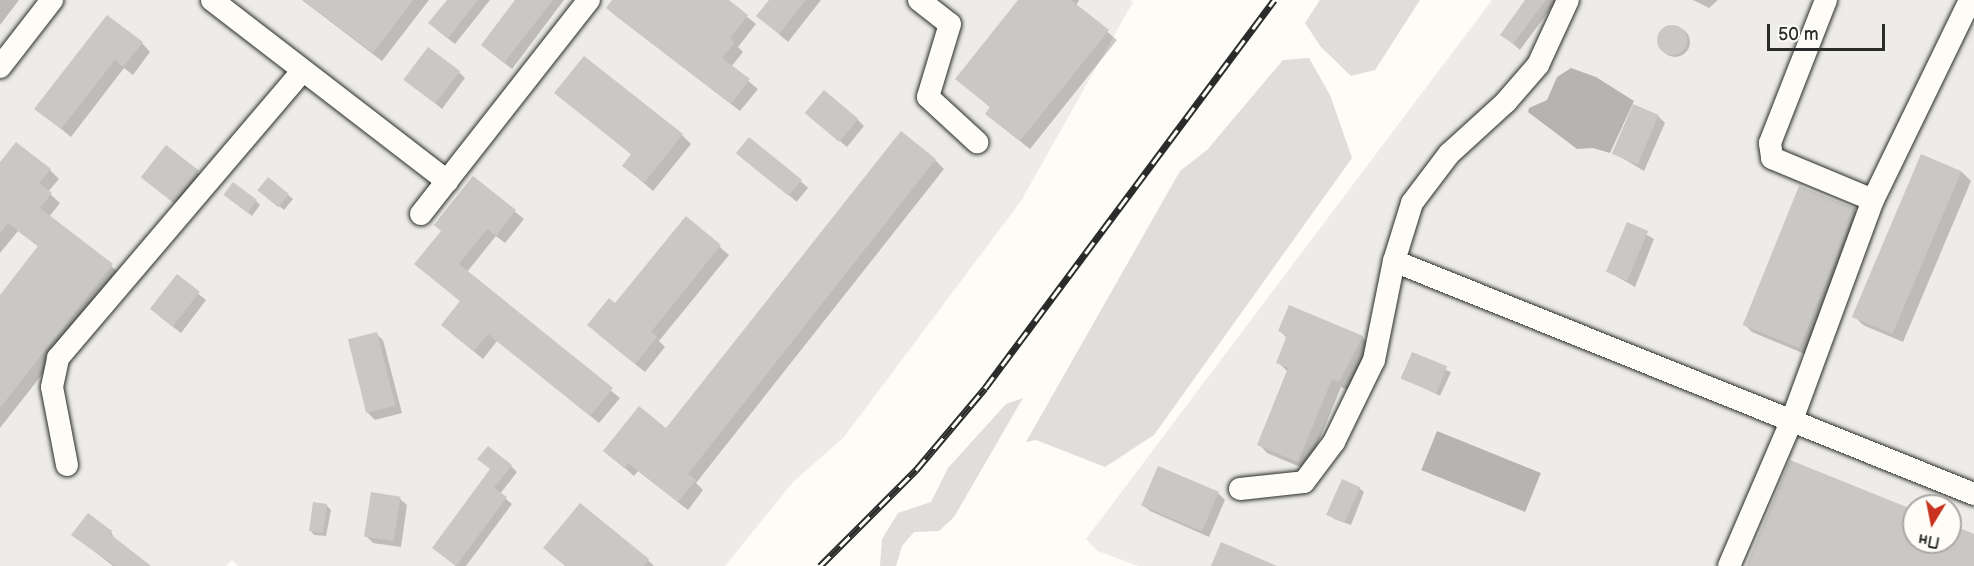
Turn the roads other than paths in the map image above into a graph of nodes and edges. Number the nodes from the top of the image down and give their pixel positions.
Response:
1 (52, 0) edge
2 (212, 0) edge
3 (589, 0) edge
4 (919, 0) edge
5 (1568, 0) edge
6 (1826, 0) edge
7 (1970, 0) edge
8 (1968, 24) edge
9 (0, 67) edge
10 (302, 71) junction
11 (977, 142) dead end
12 (447, 181) junction
13 (1873, 200) junction
14 (421, 214) dead end
15 (1394, 261) junction
16 (1792, 420) junction
17 (67, 465) dead end
18 (1240, 489) dead end
19 (1974, 494) edge
20 (1729, 566) edge

1 - 9 lane
2 - 10 lane
3 - 12 lane
4 - 11 lane
5 - 15 lane
6 - 13 lane
7 - 8 lane
8 - 13 lane
10 - 12 lane
10 - 17 lane
12 - 14 lane
13 - 16 lane
15 - 16 lane
15 - 18 lane
16 - 19 lane
16 - 20 lane

